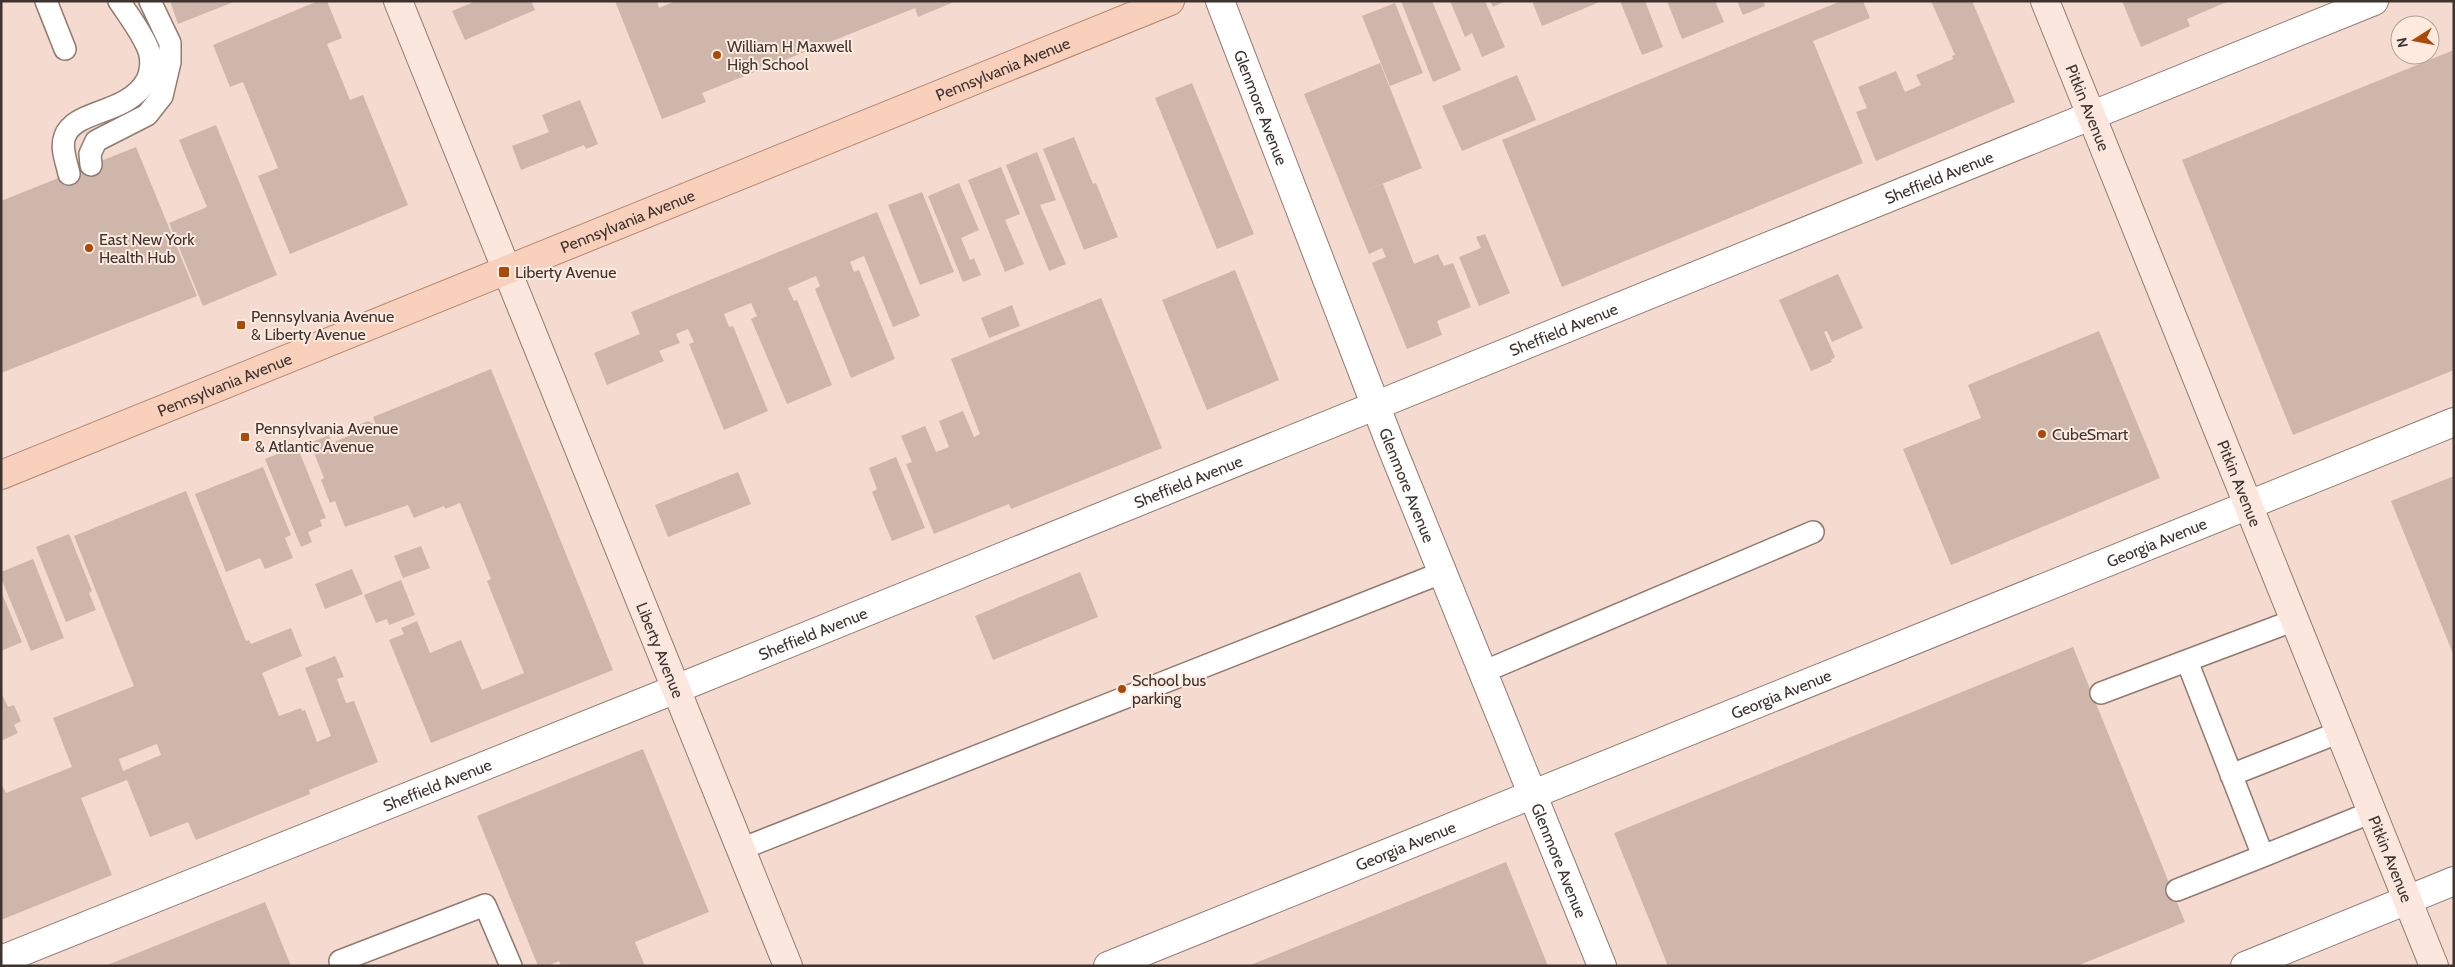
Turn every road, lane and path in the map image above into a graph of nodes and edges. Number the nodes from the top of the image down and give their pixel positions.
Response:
1 (46, 1) edge
2 (119, 1) edge
3 (150, 1) edge
4 (398, 1) edge
5 (1170, 1) edge
6 (1220, 1) edge
7 (2045, 1) edge
8 (2374, 1) edge
9 (65, 49) dead end
10 (2091, 115) junction
11 (91, 165) dead end
12 (69, 174) dead end
13 (508, 269) junction
14 (1375, 406) junction
15 (2454, 422) edge
16 (1, 475) edge
17 (2248, 504) junction
18 (1813, 532) dead end
19 (1441, 573) junction
20 (2295, 620) junction
21 (2187, 660) junction
22 (1483, 672) junction
23 (676, 689) junction
24 (2101, 693) dead end
25 (2340, 732) junction
26 (2231, 775) junction
27 (1532, 794) junction
28 (2372, 812) junction
29 (741, 849) junction
30 (2262, 856) junction
31 (2454, 881) edge
32 (2177, 890) dead end
33 (2408, 900) junction
34 (1, 960) edge
35 (340, 961) dead end
36 (511, 966) edge
37 (788, 966) edge
38 (1108, 966) edge
39 (1602, 966) edge
40 (2245, 966) edge
41 (2434, 966) edge

1 - 9 lane
2 - 12 lane
3 - 11 lane
4 - 13 street, Liberty Avenue
5 - 13 main road, Pennsylvania Avenue
6 - 14 street, Glenmore Avenue
7 - 10 street, Pitkin Avenue
8 - 10 street, Sheffield Avenue
10 - 14 street, Sheffield Avenue
10 - 17 street, Pitkin Avenue
13 - 16 main road, Pennsylvania Avenue
13 - 23 street, Liberty Avenue
14 - 19 street, Glenmore Avenue
14 - 23 street, Sheffield Avenue
15 - 17 street, Georgia Avenue
17 - 20 street, Pitkin Avenue
17 - 27 street, Georgia Avenue
18 - 22 lane
19 - 22 street, Glenmore Avenue
19 - 29 lane
20 - 21 lane
20 - 25 street, Pitkin Avenue
21 - 24 lane
21 - 26 lane
22 - 27 street, Glenmore Avenue
23 - 29 street, Liberty Avenue
23 - 34 street, Sheffield Avenue
25 - 26 lane
25 - 28 street, Pitkin Avenue
26 - 30 lane
27 - 38 street, Georgia Avenue
27 - 39 street, Glenmore Avenue
28 - 30 lane
28 - 33 street, Pitkin Avenue
29 - 37 street, Liberty Avenue
30 - 32 lane
31 - 33 street
33 - 40 street
33 - 41 street, Pitkin Avenue
35 - 36 lane

